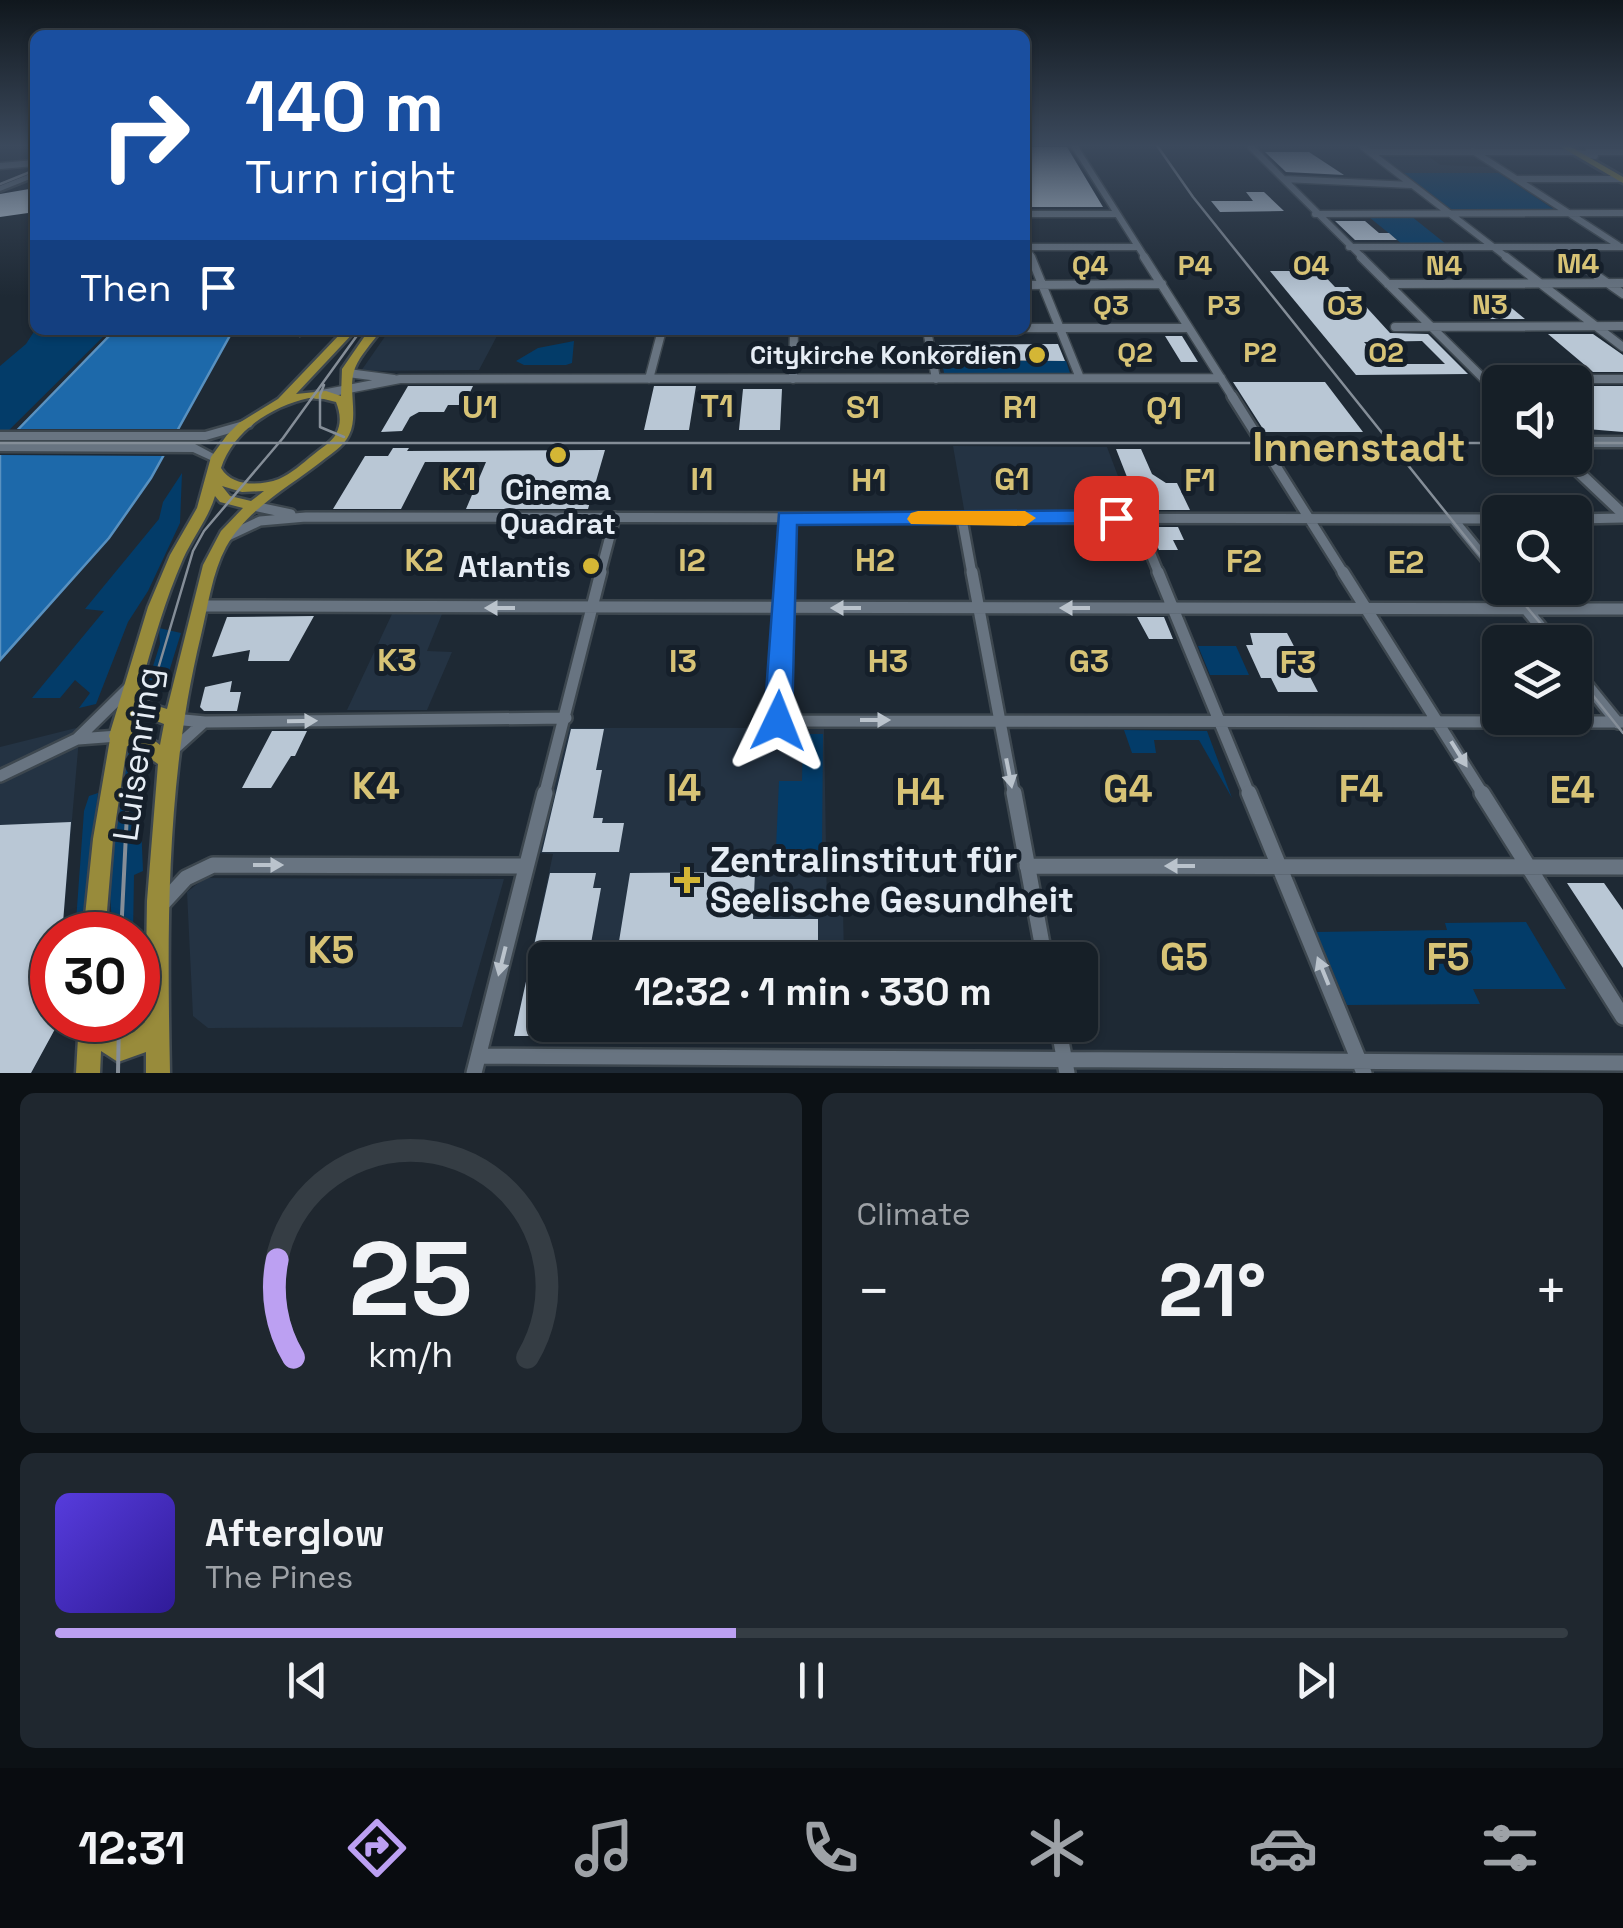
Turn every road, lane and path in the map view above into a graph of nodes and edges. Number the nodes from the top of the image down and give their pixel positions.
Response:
1 (1107, 197) edge
2 (1300, 197) edge
3 (1427, 197) edge
4 (1544, 197) edge
5 (1030, 214) edge
6 (1117, 214) junction
7 (1315, 214) junction
8 (1449, 214) junction
9 (1569, 214) junction
10 (1623, 214) edge
11 (1030, 246) edge
12 (1138, 247) junction
13 (1349, 247) junction
14 (1492, 247) junction
15 (1556, 247) junction
16 (1622, 247) edge
17 (1030, 256) edge
18 (1540, 283) junction
19 (1608, 283) junction
20 (1623, 283) edge
21 (1162, 284) junction
22 (1388, 284) junction
23 (1030, 285) edge
24 (1042, 285) junction
25 (1623, 294) edge
26 (1596, 326) junction
27 (1623, 326) edge
28 (1395, 327) dead end
29 (1432, 327) junction
30 (1030, 328) edge
31 (1059, 328) junction
32 (1188, 328) junction
33 (343, 335) edge
34 (371, 335) edge
35 (661, 335) edge
36 (794, 335) edge
37 (928, 335) edge
38 (1623, 347) edge
39 (348, 373) junction
40 (1482, 377) edge
41 (649, 378) junction
42 (793, 378) junction
43 (936, 378) junction
44 (1080, 378) junction
45 (1221, 378) junction
46 (394, 379) junction
47 (1592, 379) edge
48 (1623, 379) edge
49 (352, 388) junction
50 (311, 396) junction
51 (278, 404) junction
52 (346, 411) junction
53 (248, 424) junction
54 (0, 436) edge
55 (354, 440) dead end
56 (338, 441) junction
57 (1592, 442) edge
58 (1623, 442) edge
59 (0, 447) edge
60 (214, 470) junction
61 (1581, 475) edge
62 (288, 480) junction
63 (253, 506) junction
64 (1623, 516) edge
65 (306, 517) junction
66 (615, 517) junction
67 (1592, 517) edge
68 (786, 518) junction
69 (1136, 518) junction
70 (1312, 518) junction
71 (1482, 518) edge
72 (962, 519) junction
73 (1453, 519) junction
74 (223, 539) junction
75 (1482, 555) edge
76 (1523, 605) edge
77 (200, 606) junction
78 (592, 607) junction
79 (782, 608) junction
80 (978, 608) junction
81 (1173, 608) junction
82 (1368, 608) junction
83 (1526, 608) junction
84 (1623, 609) edge
85 (1540, 625) edge
86 (132, 685) junction
87 (1592, 690) edge
88 (172, 718) junction
89 (567, 718) junction
90 (998, 720) junction
91 (1219, 721) junction
92 (204, 722) junction
93 (1439, 722) junction
94 (1621, 724) edge
95 (118, 736) junction
96 (77, 739) junction
97 (165, 759) junction
98 (0, 776) edge
99 (526, 866) junction
100 (1026, 866) junction
101 (1529, 866) junction
102 (1278, 867) junction
103 (1623, 867) edge
104 (96, 912) edge
105 (156, 912) joint
106 (1041, 942) edge
107 (1623, 1017) edge
108 (89, 1042) edge
109 (109, 1042) edge
110 (139, 1042) edge
111 (158, 1042) edge
112 (1623, 1063) edge
113 (476, 1064) edge
114 (1065, 1066) edge
115 (1362, 1067) edge
116 (88, 1073) edge
117 (158, 1073) edge

1 - 6 street
2 - 7 street
3 - 8 street
4 - 9 street
5 - 6 street
6 - 12 street
7 - 8 street
7 - 13 street
8 - 9 street
8 - 14 street
9 - 10 street
9 - 16 street
11 - 12 street
12 - 21 street
13 - 14 street
13 - 22 street
14 - 15 street
14 - 18 street
15 - 16 street
15 - 19 street
17 - 24 street
18 - 19 street
18 - 22 street
18 - 26 street
19 - 20 street
19 - 25 street
21 - 24 street
21 - 32 street
22 - 29 street
23 - 24 street
24 - 31 street
26 - 27 street
26 - 29 street
26 - 38 street
28 - 29 street
29 - 40 street
30 - 31 street
31 - 32 street
31 - 44 street
32 - 45 street
33 - 51 main road
34 - 39 main road
35 - 41 street
36 - 42 street
37 - 43 street
39 - 46 street
39 - 49 main road
41 - 42 street
41 - 46 street
42 - 43 street
43 - 44 street
44 - 45 street
45 - 70 street
46 - 49 street
47 - 48 street
49 - 50 street
49 - 52 main road
50 - 51 main road
50 - 52 main road
51 - 53 main road, Luisenring
52 - 56 main road
53 - 54 main road
53 - 60 main road, Luisenring
55 - 56 street
56 - 62 main road, Luisenring
57 - 58 street
59 - 60 main road
60 - 62 main road
60 - 63 main road
60 - 86 main road, Luisenring
61 - 64 street
62 - 63 main road, Luisenring
63 - 65 street
63 - 74 main road, Luisenring
64 - 67 street
65 - 66 street
65 - 74 street
66 - 68 street
66 - 78 street
68 - 72 street
68 - 79 street
69 - 70 street
69 - 72 street
69 - 81 street
70 - 73 street
70 - 82 street
71 - 73 street
72 - 80 street
73 - 75 street
74 - 77 main road, Luisenring
76 - 83 street
78 -> 77 street
77 - 88 main road, Luisenring
78 - 79 street
78 - 89 street
80 -> 79 street
79 -> 90 street
81 -> 80 street
80 - 90 street
81 - 82 street
81 - 91 street
82 - 83 street
82 - 93 street
83 - 84 street
83 - 85 street
86 - 88 main road
86 - 95 main road, Luisenring
86 - 96 street
87 - 94 street
88 - 92 street
88 - 97 main road, Luisenring
92 -> 89 street
89 - 99 street
90 - 91 street
90 -> 100 street
91 - 93 street
91 - 102 street
92 - 97 street
93 - 94 street
93 -> 101 street
95 - 96 street
95 - 97 main road
95 - 104 main road, Luisenring
96 - 98 street
97 - 105 main road, Luisenring
105 -> 99 street
99 -> 113 street
102 -> 100 street
100 - 106 street
101 - 102 street
101 - 103 street
101 - 107 street
115 -> 102 street
108 - 116 main road
109 - 110 main road
111 - 117 main road, Luisenring
112 - 115 street
113 - 114 street
114 - 115 street

